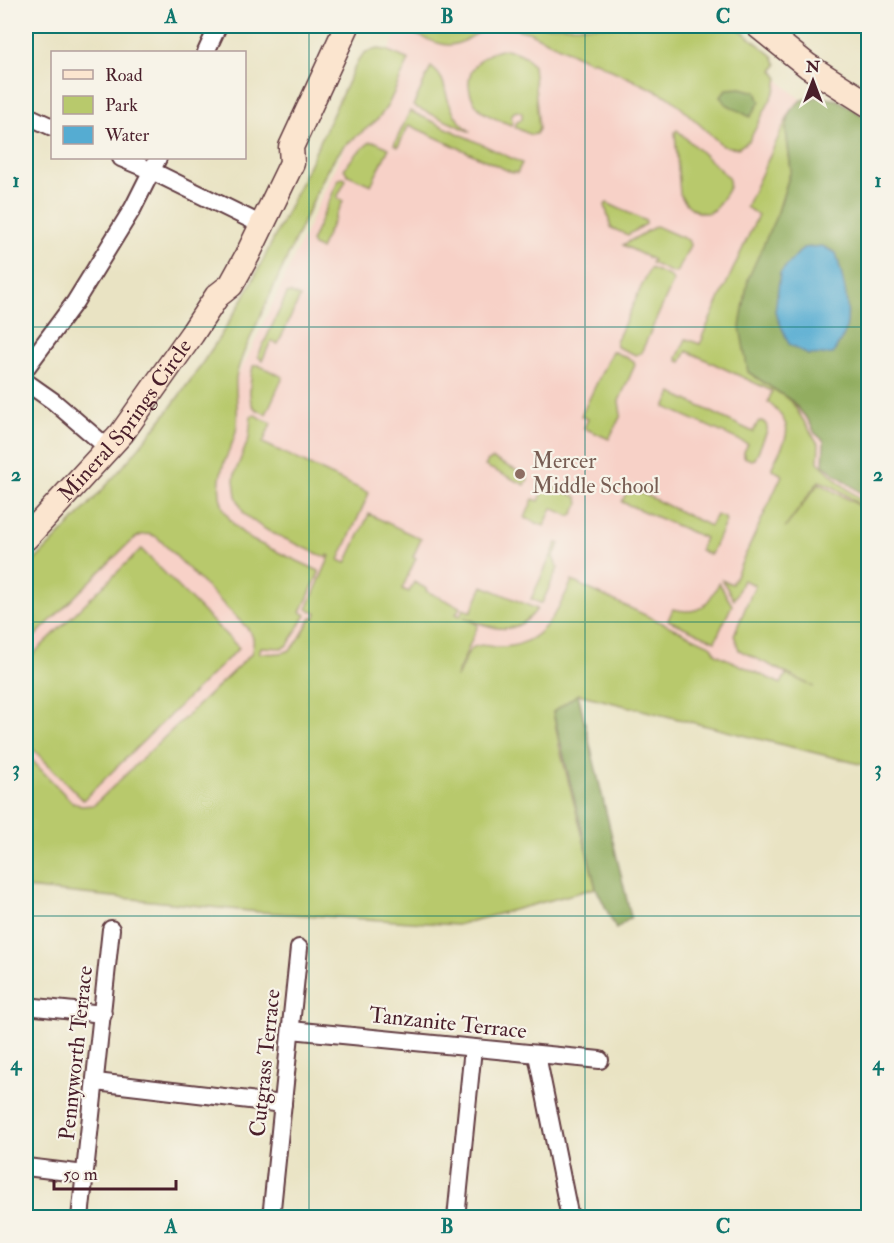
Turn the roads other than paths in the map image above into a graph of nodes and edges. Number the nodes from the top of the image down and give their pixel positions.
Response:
1 (218, 26) edge
2 (347, 26) edge
3 (758, 26) edge
4 (206, 51) edge
5 (868, 104) edge
6 (26, 115) edge
7 (51, 127) edge
8 (127, 159) edge
9 (155, 164) edge
10 (256, 222) junction
11 (26, 368) edge
12 (26, 382) edge
13 (108, 448) junction
14 (26, 538) edge
15 (111, 929) dead end
16 (299, 948) dead end
17 (26, 1006) edge
18 (103, 1014) junction
19 (291, 1030) junction
20 (473, 1048) junction
21 (537, 1054) junction
22 (600, 1060) dead end
23 (96, 1082) junction
24 (283, 1104) junction
25 (26, 1167) edge
26 (85, 1174) junction
27 (80, 1218) edge
28 (271, 1218) edge
29 (456, 1218) edge
30 (570, 1218) edge

1 - 4 street
2 - 10 street, Mineral Springs Circle
3 - 5 street
6 - 7 street
8 - 9 street
9 - 10 street
9 - 11 street
10 - 13 street, Mineral Springs Circle
12 - 13 street
13 - 14 street, Mineral Springs Circle
15 - 18 street, Pennyworth Terrace
16 - 19 street, Cutgrass Terrace
17 - 18 street
18 - 23 street, Pennyworth Terrace
19 - 20 street, Tanzanite Terrace
19 - 24 street, Cutgrass Terrace
20 - 21 street, Tanzanite Terrace
20 - 29 street
21 - 22 street, Tanzanite Terrace
21 - 30 street
23 - 24 street
23 - 26 street, Pennyworth Terrace
24 - 28 street, Cutgrass Terrace
25 - 26 street
26 - 27 street, Pennyworth Terrace

